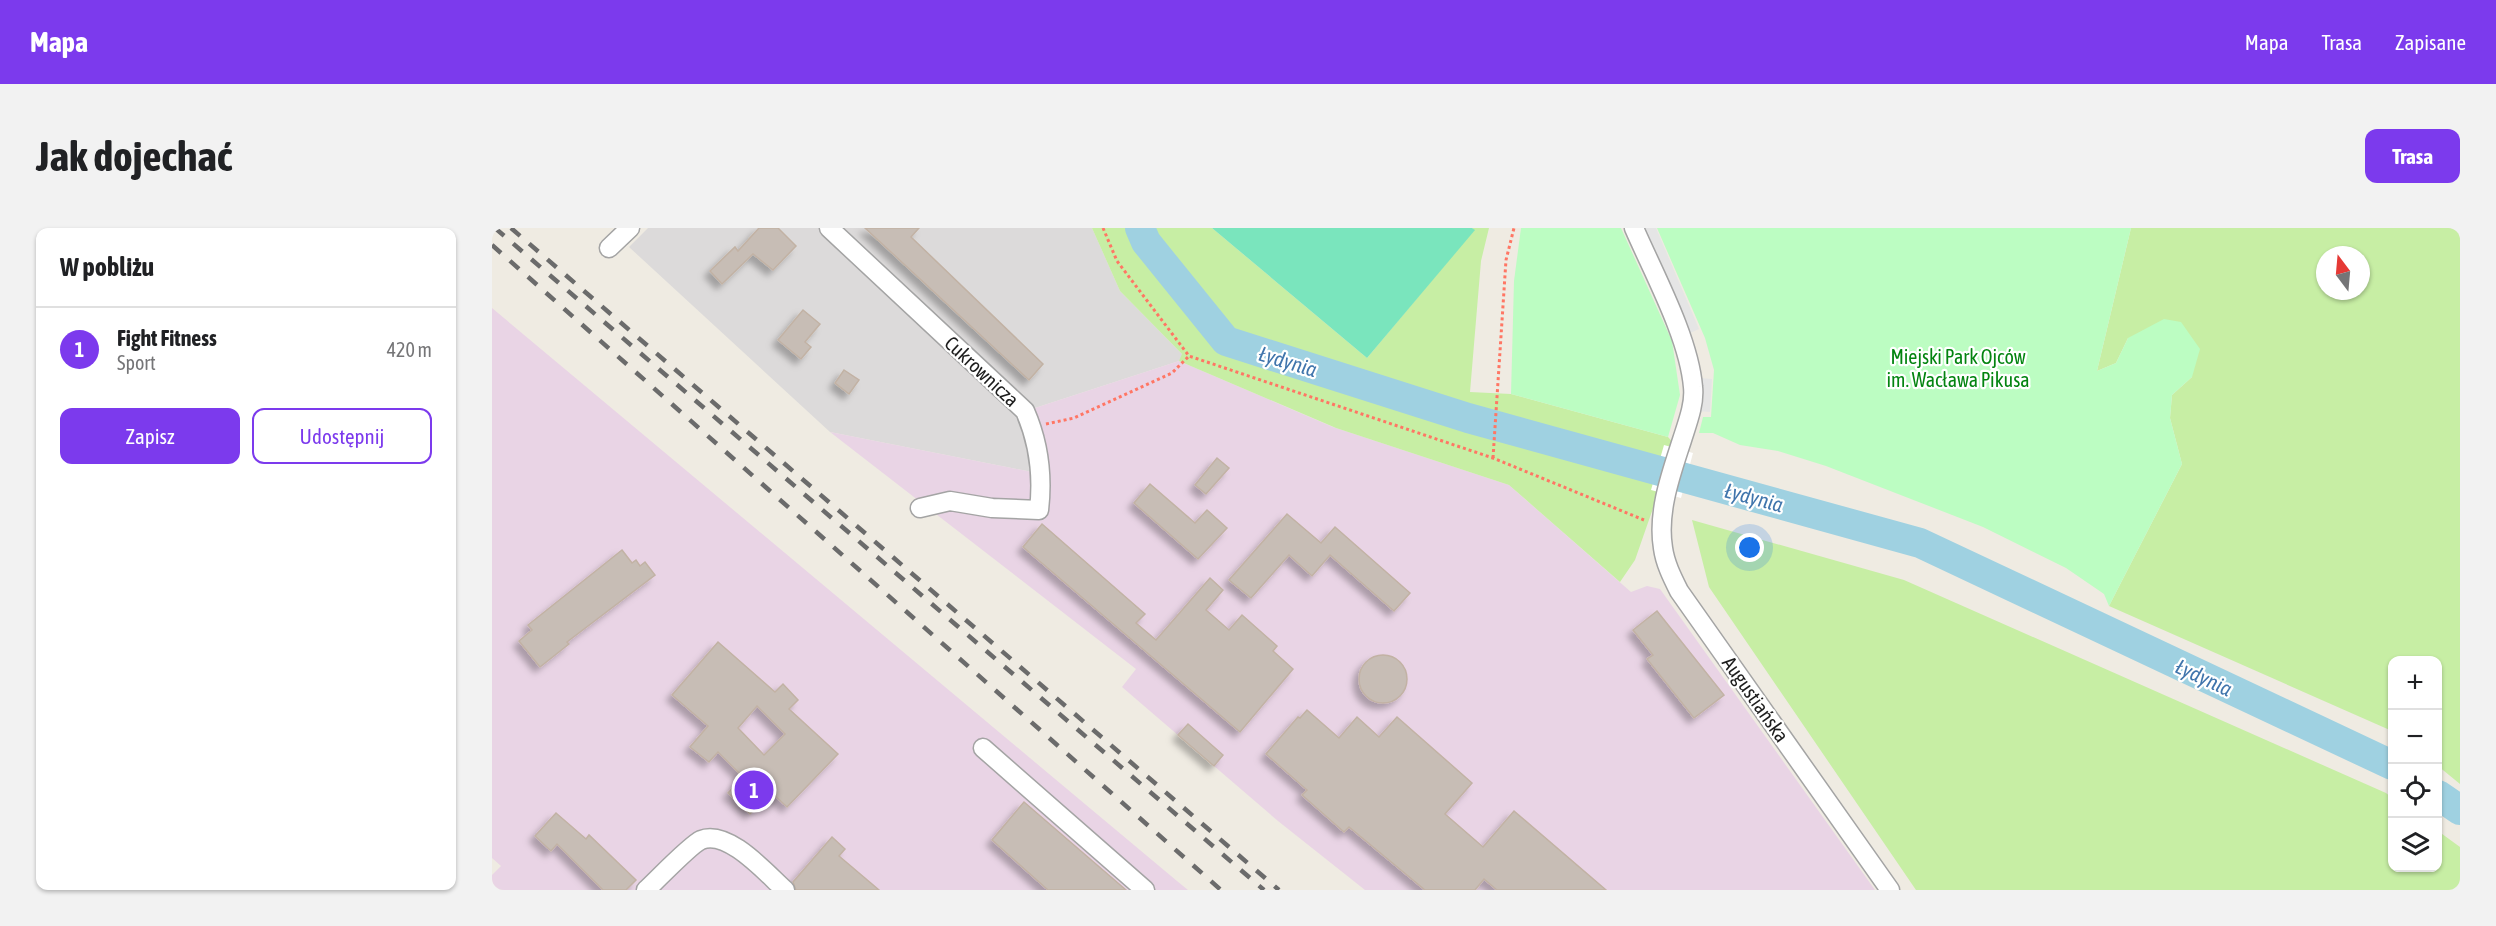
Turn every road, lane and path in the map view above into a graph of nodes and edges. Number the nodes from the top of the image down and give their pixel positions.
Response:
1 (630, 228) edge
2 (829, 228) edge
3 (1103, 228) edge
4 (1514, 228) edge
5 (1634, 228) edge
6 (609, 248) dead end
7 (1189, 356) junction
8 (1026, 411) junction
9 (1494, 458) junction
10 (920, 508) dead end
11 (1663, 527) junction
12 (982, 748) dead end
13 (646, 890) edge
14 (785, 890) edge
15 (1145, 890) edge
16 (1890, 890) edge

1 - 6 street
2 - 8 street, Cukrownicza
3 - 7 path
4 - 9 path
5 - 11 street, Augustiańska
7 - 8 path
7 - 9 path
8 - 10 street, Cukrownicza
9 - 11 path
11 - 16 street, Augustiańska
12 - 15 street
13 - 14 street

